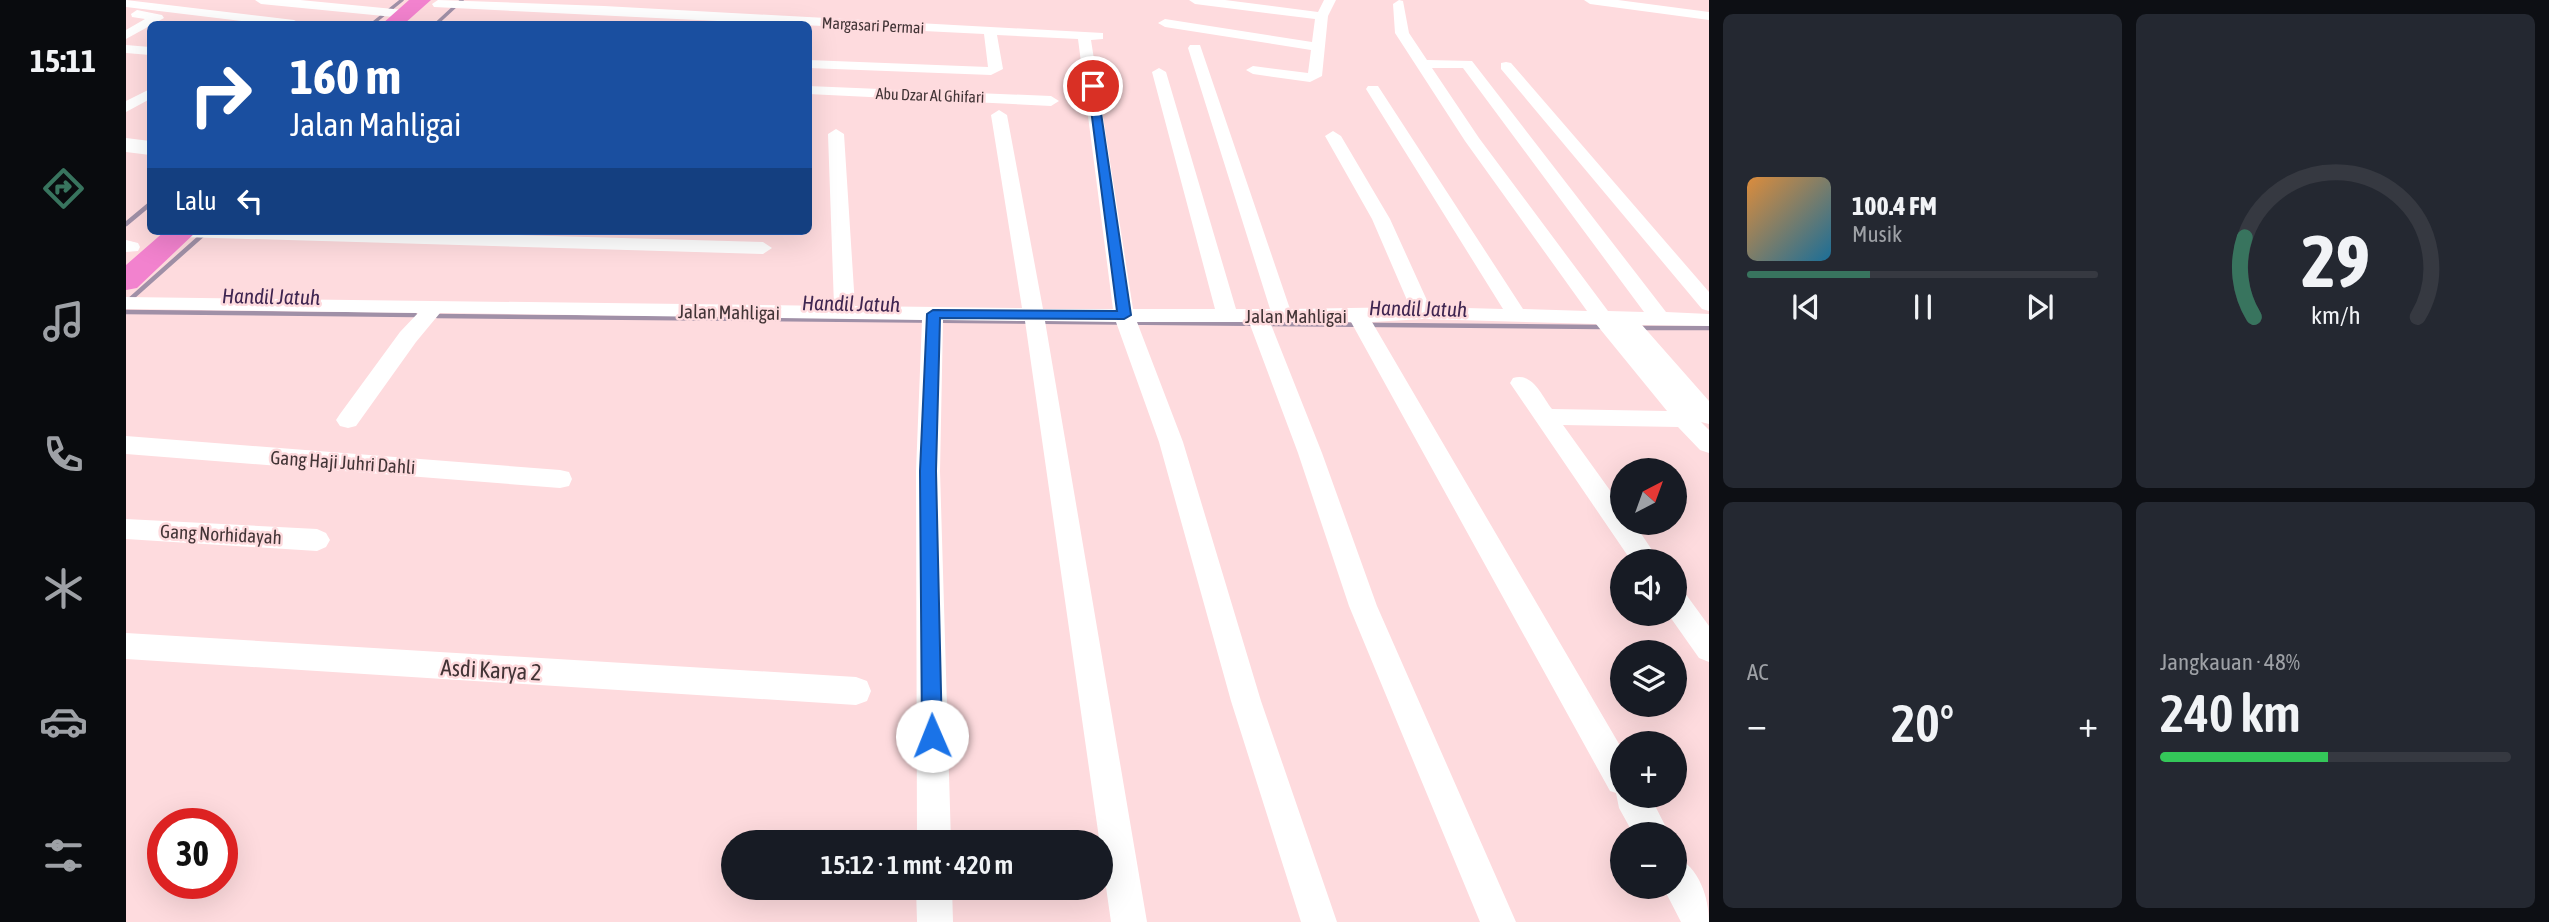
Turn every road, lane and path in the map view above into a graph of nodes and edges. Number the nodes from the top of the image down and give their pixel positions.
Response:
1 (261, 0) edge
2 (325, 0) edge
3 (1195, 0) edge
4 (1330, 0) edge
5 (1590, 0) edge
6 (126, 4) edge
7 (1399, 4) dead end
8 (579, 9) junction
9 (415, 10) edge
10 (126, 13) edge
11 (653, 13) junction
12 (1322, 16) junction
13 (1709, 16) edge
14 (152, 21) edge
15 (269, 21) edge
16 (568, 21) edge
17 (646, 21) edge
18 (723, 21) edge
19 (147, 23) edge
20 (1165, 23) dead end
21 (812, 24) edge
22 (990, 31) junction
23 (126, 35) edge
24 (1318, 47) junction
25 (126, 48) edge
26 (1195, 48) dead end
27 (147, 51) edge
28 (126, 57) edge
29 (147, 58) edge
30 (812, 64) edge
31 (1424, 64) junction
32 (1506, 66) dead end
33 (1253, 70) dead end
34 (1159, 72) dead end
35 (1373, 89) dead end
36 (812, 90) edge
37 (147, 95) edge
38 (1051, 101) dead end
39 (126, 107) edge
40 (999, 115) dead end
41 (836, 134) dead end
42 (1333, 136) dead end
43 (126, 145) edge
44 (147, 148) edge
45 (179, 235) edge
46 (331, 235) edge
47 (764, 248) dead end
48 (131, 295) edge
49 (1709, 305) edge
50 (435, 307) junction
51 (845, 313) junction
52 (1423, 313) junction
53 (1227, 315) junction
54 (1517, 315) junction
55 (1602, 317) junction
56 (1625, 318) junction
57 (1660, 318) junction
58 (933, 319) junction
59 (1035, 320) junction
60 (1126, 320) junction
61 (1264, 320) junction
62 (1709, 320) edge
63 (1362, 322) junction
64 (1521, 383) dead end
65 (1545, 418) junction
66 (348, 420) dead end
67 (1700, 424) edge
68 (126, 445) edge
69 (560, 479) dead end
70 (126, 529) edge
71 (317, 540) dead end
72 (1638, 549) edge
73 (1687, 618) edge
74 (126, 646) edge
75 (1709, 649) edge
76 (856, 691) dead end
77 (1610, 759) edge
78 (934, 830) edge
79 (1687, 895) edge
80 (934, 900) edge
81 (935, 922) edge
82 (1129, 922) edge
83 (1320, 922) edge
84 (1497, 922) edge
85 (1702, 922) edge

1 - 9 street
2 - 9 street
3 - 12 street
4 - 12 street
5 - 13 street
6 - 15 street
7 - 31 street
8 - 9 street, Margasari Permai
8 - 11 street, Margasari Permai
8 - 16 street
10 - 14 street
11 - 17 street
11 - 18 street, Margasari Permai
12 - 24 street
19 - 23 street
20 - 24 street
21 - 22 street, Margasari Permai
22 - 30 street
22 - 60 street, Margasari Permai
24 - 33 street
25 - 27 street
26 - 61 street
28 - 29 street
31 - 55 street
31 - 57 street
32 - 49 street
34 - 53 street
35 - 54 street
36 - 38 street, Abu Dzar Al Ghifari
37 - 39 street
40 - 59 street
41 - 51 street
42 - 52 street
43 - 44 street
45 - 48 highway
46 - 47 street
48 - 50 street, Jalan Mahligai
50 - 51 street, Jalan Mahligai
50 - 66 street
51 - 58 street, Jalan Mahligai
52 - 54 street, Jalan Mahligai
52 - 63 street, Jalan Mahligai
53 - 60 street, Jalan Mahligai
53 - 61 street, Jalan Mahligai
54 - 55 street, Jalan Mahligai
55 - 56 street, Jalan Mahligai
55 - 67 street
56 - 57 street, Jalan Mahligai
56 - 67 street
57 - 62 street, Jalan Mahligai
58 - 59 street, Jalan Mahligai
58 - 78 street
59 - 60 street, Jalan Mahligai
59 - 82 street
60 - 83 street
61 - 63 street, Jalan Mahligai
61 - 84 street
63 - 77 street
64 - 65 street
65 - 67 street
65 - 72 street
68 - 69 street, Gang Haji Juhri Dahli
70 - 71 street, Gang Norhidayah
73 - 75 street
74 - 76 street, Asdi Karya 2
79 - 85 street
80 - 81 street

